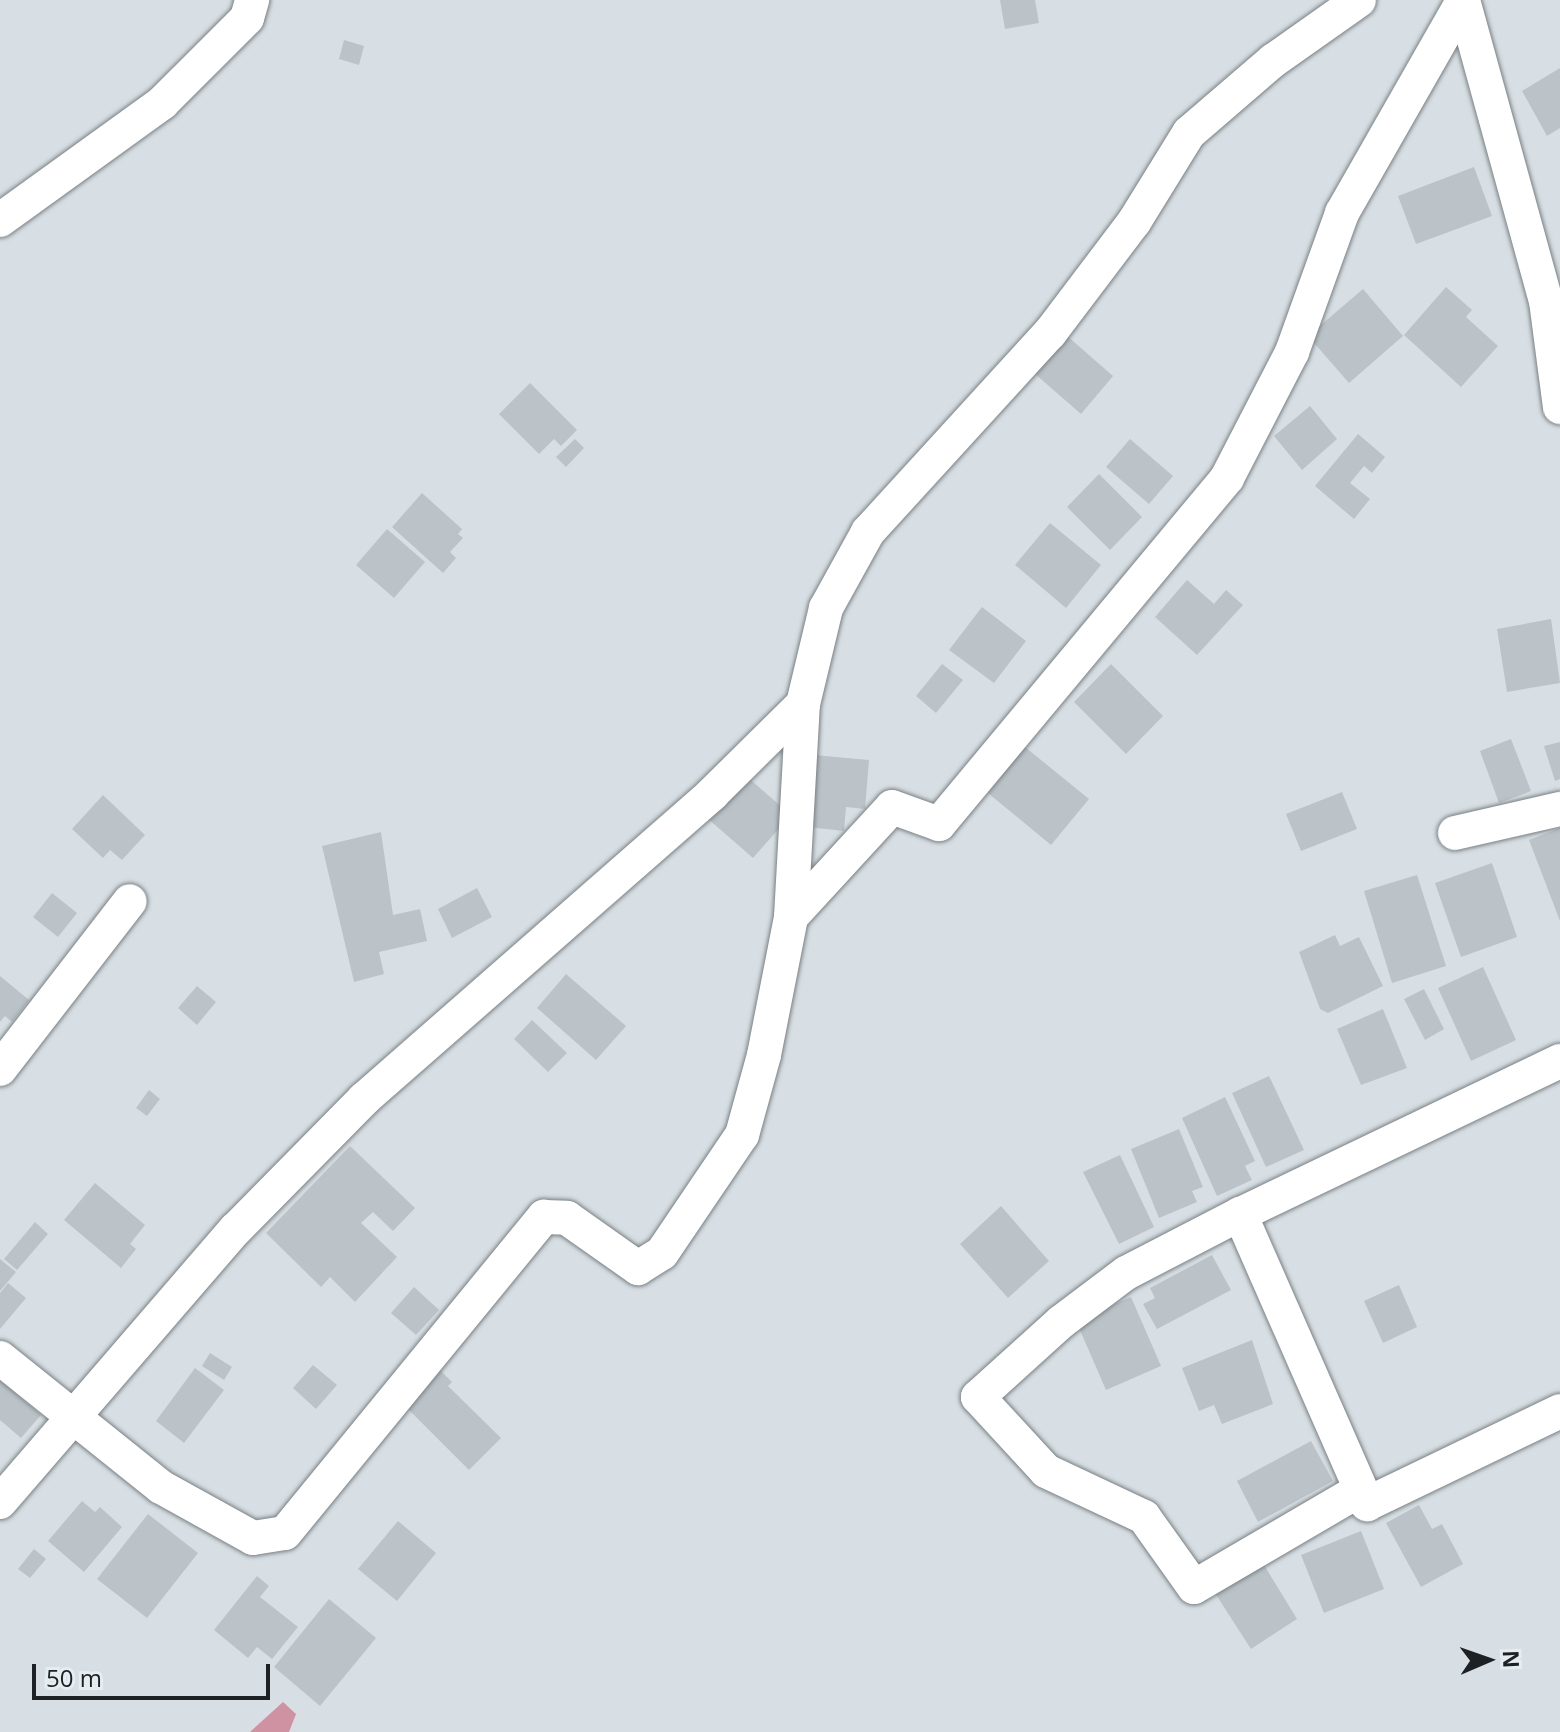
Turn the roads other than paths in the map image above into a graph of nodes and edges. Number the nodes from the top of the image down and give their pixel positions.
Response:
1 (252, 0) edge
2 (1359, 0) edge
3 (1463, 1) edge
4 (0, 220) edge
5 (1553, 299) edge
6 (1560, 407) edge
7 (803, 704) junction
8 (1560, 809) edge
9 (1455, 833) dead end
10 (130, 901) dead end
11 (791, 917) junction
12 (1560, 1061) edge
13 (0, 1069) edge
14 (1240, 1214) junction
15 (0, 1358) edge
16 (1560, 1411) edge
17 (72, 1417) junction
18 (1360, 1490) junction
19 (0, 1502) edge

1 - 4 street
2 - 7 street
3 - 5 street
3 - 11 street
5 - 6 street
7 - 11 street
7 - 17 street
8 - 9 street
10 - 13 street
11 - 17 street
12 - 14 street
14 - 18 street
14 - 18 street
15 - 17 street
16 - 18 street
17 - 19 street

